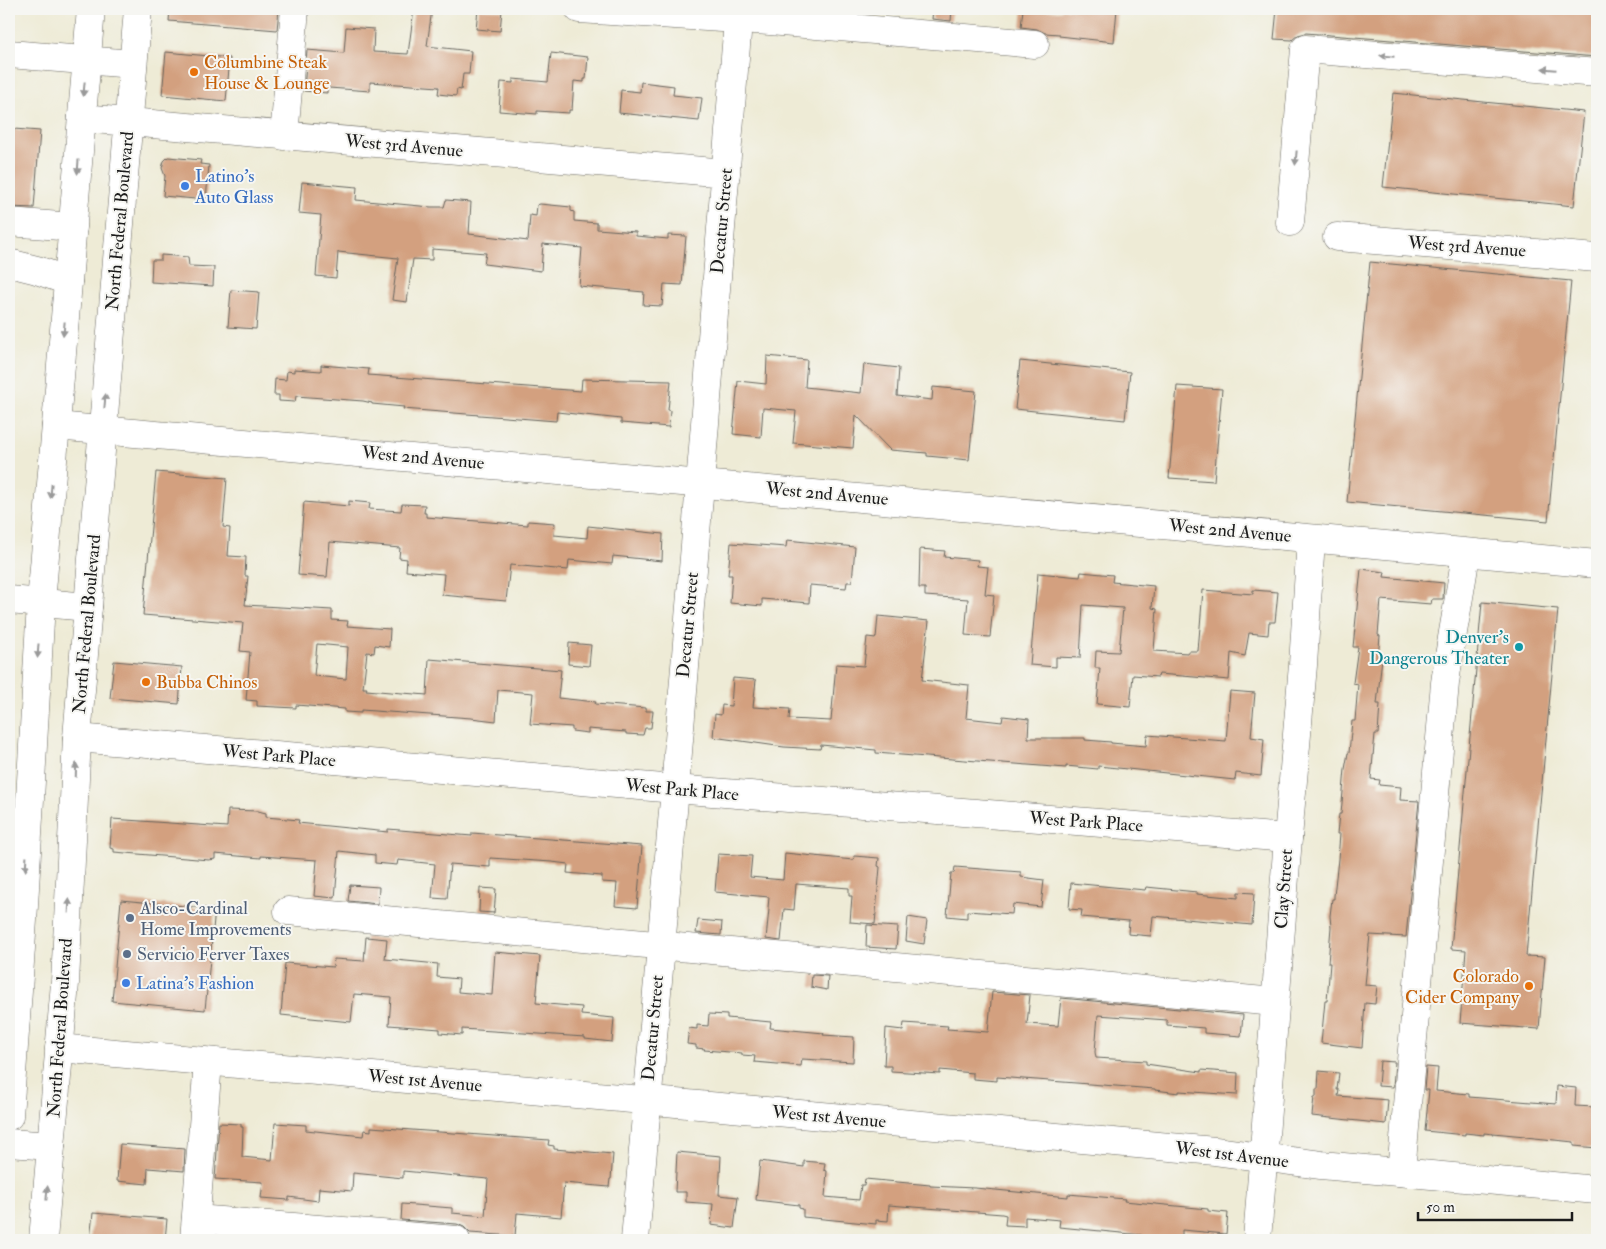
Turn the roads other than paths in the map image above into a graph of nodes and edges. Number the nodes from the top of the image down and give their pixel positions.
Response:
1 (91, 9) edge
2 (138, 9) edge
3 (295, 9) edge
4 (579, 9) edge
5 (738, 14) edge
6 (1035, 44) dead end
7 (9, 54) edge
8 (86, 60) junction
9 (133, 64) junction
10 (1597, 73) edge
11 (82, 118) junction
12 (128, 123) junction
13 (284, 136) junction
14 (726, 173) junction
15 (9, 222) edge
16 (1290, 222) dead end
17 (73, 227) junction
18 (1337, 237) dead end
19 (1597, 258) edge
20 (9, 263) edge
21 (68, 281) junction
22 (56, 426) junction
23 (102, 430) junction
24 (699, 483) junction
25 (1310, 539) junction
26 (1466, 553) junction
27 (1597, 564) edge
28 (9, 600) edge
29 (41, 602) junction
30 (88, 607) junction
31 (77, 738) junction
32 (675, 789) junction
33 (1288, 838) junction
34 (288, 911) dead end
35 (661, 944) junction
36 (1275, 1002) junction
37 (60, 1048) junction
38 (208, 1062) junction
39 (647, 1101) junction
40 (9, 1116) edge
41 (9, 1143) edge
42 (51, 1146) junction
43 (1263, 1158) junction
44 (1401, 1172) junction
45 (1597, 1190) edge
46 (195, 1230) edge
47 (43, 1240) edge
48 (456, 1240) edge
49 (635, 1240) edge
50 (1257, 1240) edge

1 - 8 street
2 - 9 street, North Federal Boulevard
3 - 13 street
4 - 5 street
5 - 6 street
5 - 14 street, Decatur Street
7 - 8 street
8 - 9 street
8 -> 11 street
9 - 12 street, North Federal Boulevard
10 -> 16 street
11 - 12 street, West 3rd Avenue
11 -> 17 street
12 - 13 street, West 3rd Avenue
23 -> 12 street, North Federal Boulevard
13 - 14 street, West 3rd Avenue
14 - 24 street, Decatur Street
15 - 17 street
17 - 21 street
18 - 19 street, West 3rd Avenue
20 - 21 street
21 -> 22 street
22 - 23 street, West 2nd Avenue
22 -> 29 street
23 - 24 street, West 2nd Avenue
23 - 30 street, North Federal Boulevard
24 - 25 street, West 2nd Avenue
24 - 32 street, Decatur Street
25 - 26 street, West 2nd Avenue
25 - 33 street, Clay Street
26 - 27 street, West 2nd Avenue
26 - 44 street
28 - 29 street
29 - 30 street
29 -> 40 street
30 - 31 street, North Federal Boulevard
31 - 32 street, West Park Place
37 -> 31 street, North Federal Boulevard
32 - 33 street, West Park Place
32 - 35 street, Decatur Street
33 - 36 street, Clay Street
34 - 35 street
35 - 36 street
35 - 39 street, Decatur Street
36 - 43 street, Clay Street
37 - 38 street, West 1st Avenue
37 - 42 street, North Federal Boulevard
38 - 39 street, West 1st Avenue
38 - 46 street
39 - 43 street, West 1st Avenue
39 - 49 street, Decatur Street
41 - 42 street
47 -> 42 street, North Federal Boulevard
43 - 44 street, West 1st Avenue
43 - 50 street, Clay Street
44 - 45 street, West 1st Avenue
46 - 48 street

